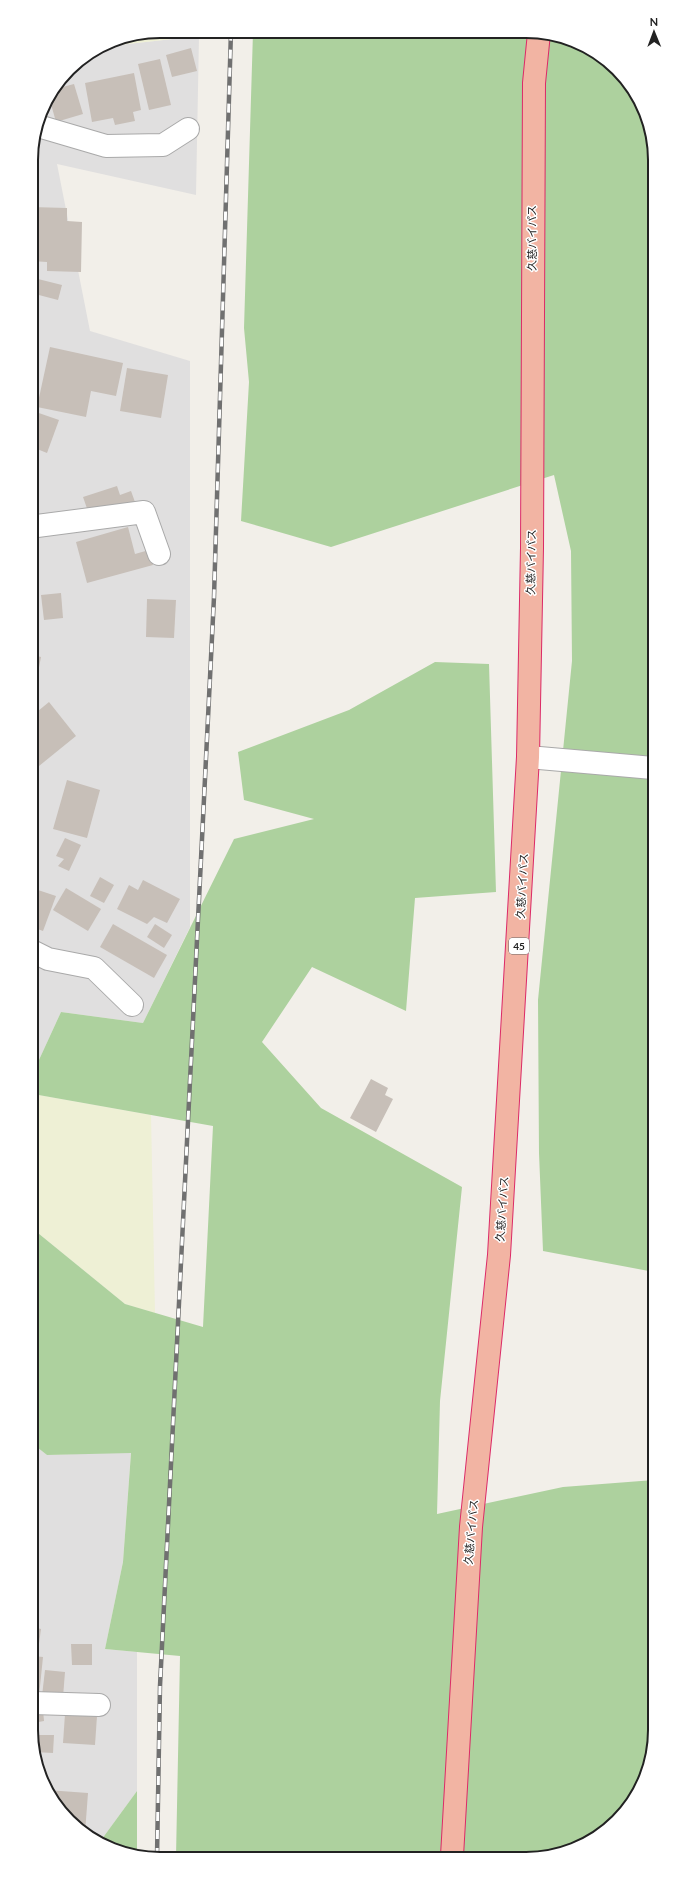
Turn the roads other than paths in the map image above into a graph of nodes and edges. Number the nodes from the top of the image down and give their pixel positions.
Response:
1 (538, 39) edge
2 (42, 127) edge
3 (188, 129) dead end
4 (38, 526) edge
5 (159, 554) dead end
6 (528, 757) junction
7 (648, 768) edge
8 (38, 954) edge
9 (132, 1005) dead end
10 (38, 1702) edge
11 (98, 1705) dead end
12 (452, 1852) edge

1 - 6 highway, 久慈バイパス / 45
2 - 3 street
4 - 5 street
6 - 7 street
6 - 12 highway, 久慈バイパス / 45
8 - 9 street
10 - 11 street

